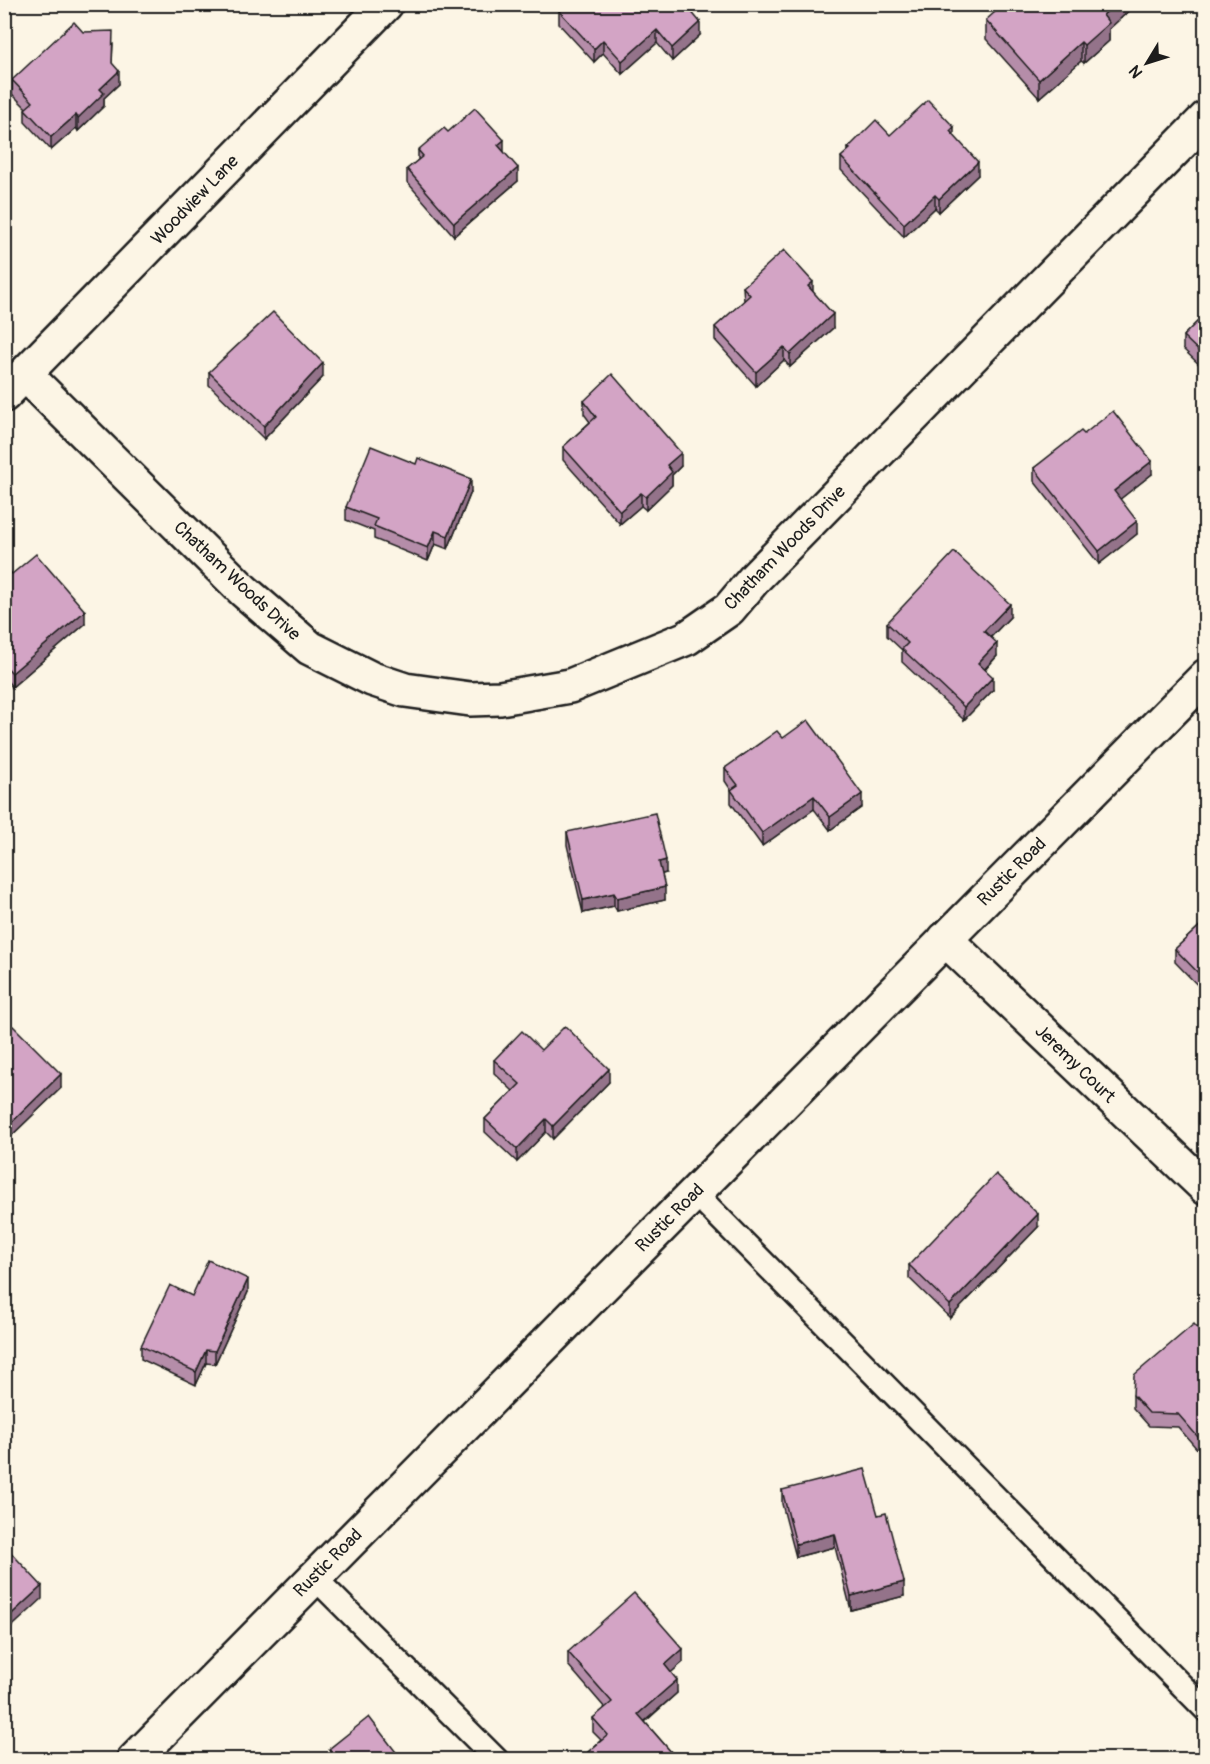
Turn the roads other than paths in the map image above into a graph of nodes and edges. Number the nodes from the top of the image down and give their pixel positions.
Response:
1 (386, 4) edge
2 (1206, 118) edge
3 (15, 385) edge
4 (1206, 676) edge
5 (945, 939) junction
6 (1206, 1188) edge
7 (694, 1193) junction
8 (314, 1577) junction
9 (1206, 1710) edge
10 (135, 1760) edge
11 (497, 1760) edge

1 - 3 street, Woodview Lane
2 - 3 street, Chatham Woods Drive
4 - 5 street, Rustic Road
5 - 6 street, Jeremy Court
5 - 7 street, Rustic Road
7 - 8 street, Rustic Road
7 - 9 lane
8 - 10 street, Rustic Road
8 - 11 lane

